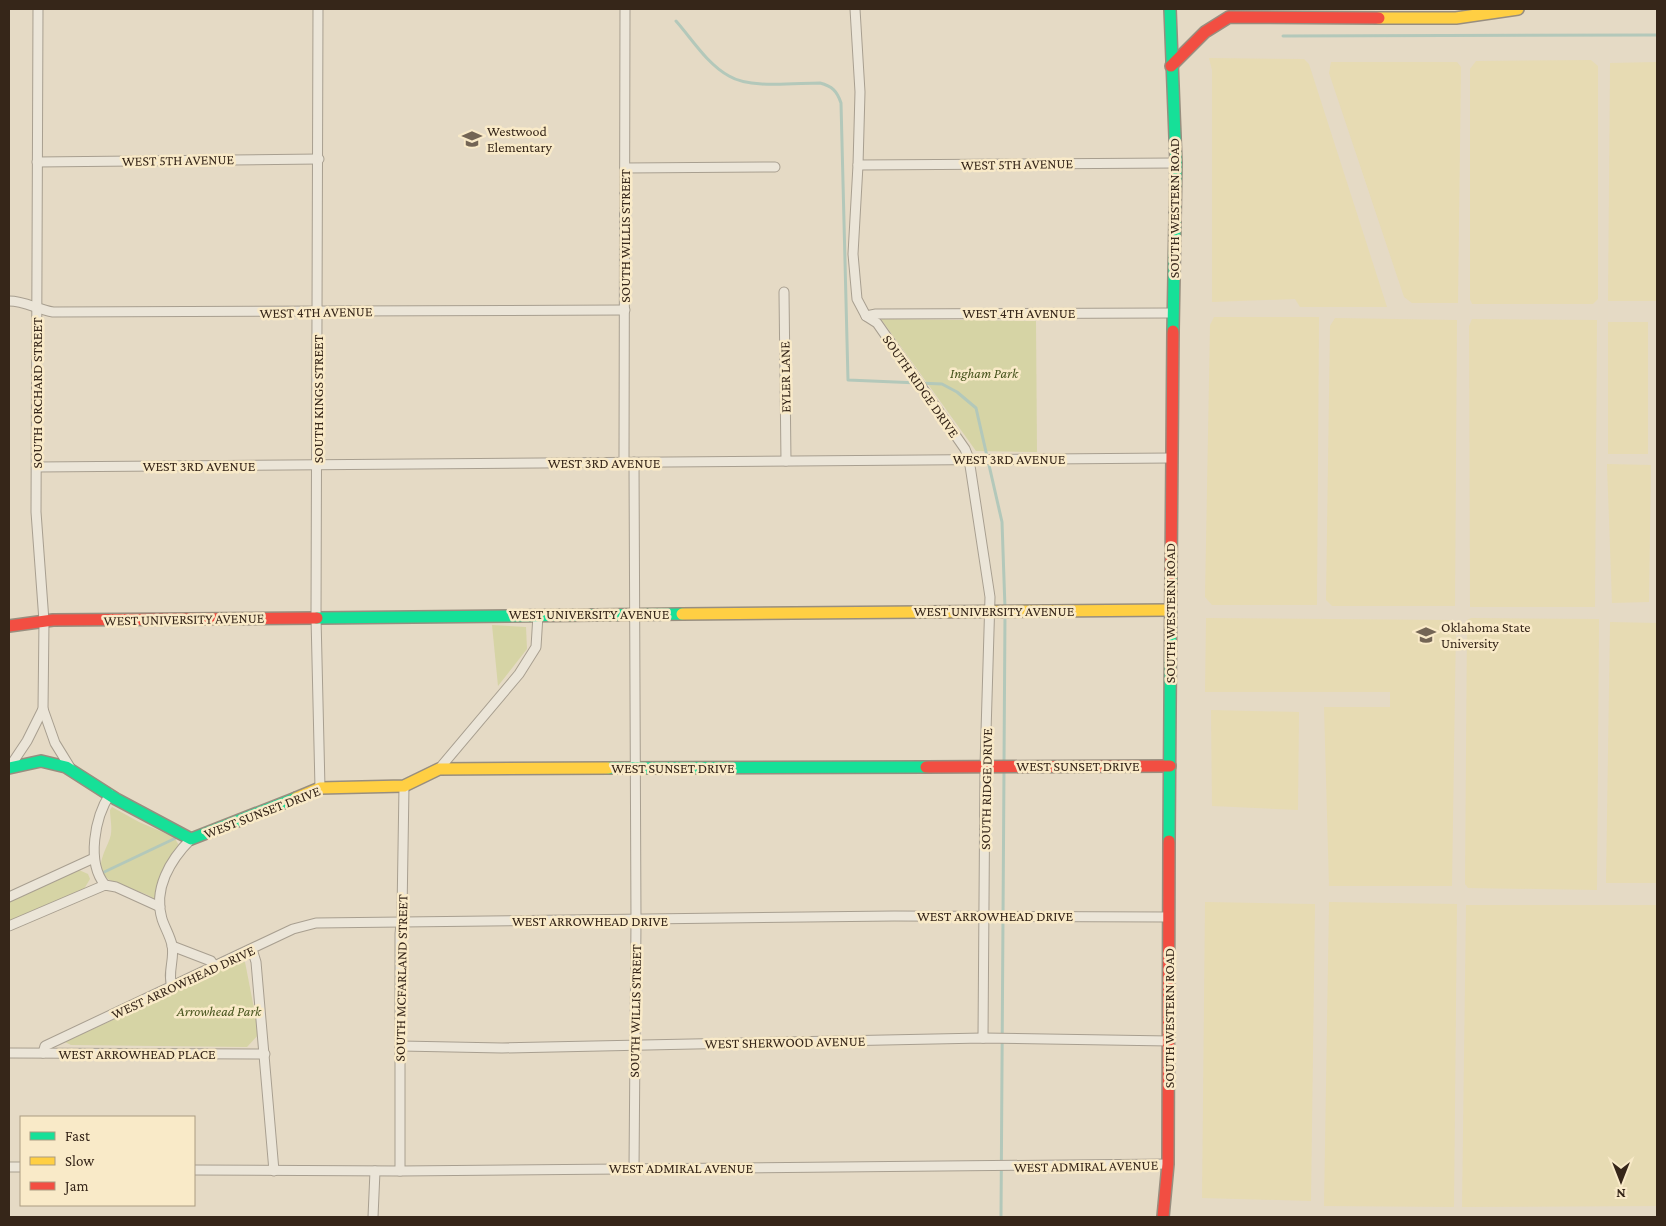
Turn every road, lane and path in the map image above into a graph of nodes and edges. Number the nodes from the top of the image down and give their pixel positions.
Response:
1 (38, 9) edge
2 (318, 9) edge
3 (625, 9) edge
4 (855, 9) edge
5 (1170, 9) edge
6 (1518, 9) edge
7 (1171, 66) junction
8 (319, 159) junction
9 (37, 162) junction
10 (1176, 163) junction
11 (858, 165) junction
12 (775, 167) dead end
13 (625, 168) junction
14 (784, 292) dead end
15 (9, 301) edge
16 (38, 310) junction
17 (625, 310) junction
18 (318, 312) junction
19 (1173, 313) junction
20 (866, 316) junction
21 (969, 458) junction
22 (1171, 458) junction
23 (786, 461) junction
24 (624, 462) junction
25 (634, 462) junction
26 (318, 464) junction
27 (37, 467) junction
28 (1170, 610) junction
29 (994, 611) junction
30 (634, 614) junction
31 (538, 615) junction
32 (316, 617) junction
33 (44, 621) junction
34 (9, 626) edge
35 (43, 709) junction
36 (985, 766) junction
37 (1170, 766) junction
38 (9, 768) edge
39 (636, 768) junction
40 (70, 769) junction
41 (439, 770) junction
42 (404, 786) junction
43 (320, 788) junction
44 (110, 794) junction
45 (190, 840) junction
46 (94, 858) junction
47 (104, 885) junction
48 (9, 896) edge
49 (160, 907) junction
50 (984, 916) junction
51 (1169, 917) junction
52 (636, 921) junction
53 (401, 922) junction
54 (9, 926) edge
55 (172, 946) junction
56 (252, 950) junction
57 (215, 967) junction
58 (172, 987) junction
59 (984, 1038) junction
60 (1169, 1041) junction
61 (635, 1045) junction
62 (400, 1046) junction
63 (9, 1053) edge
64 (43, 1053) junction
65 (265, 1054) junction
66 (1168, 1164) junction
67 (634, 1169) junction
68 (195, 1170) edge
69 (274, 1171) junction
70 (375, 1171) junction
71 (400, 1171) junction
72 (373, 1217) edge
73 (1163, 1217) edge

1 - 9 street, SOUTH ORCHARD STREET
2 - 8 street, SOUTH KINGS STREET
3 - 13 street, SOUTH WILLIS STREET
4 - 11 street, SOUTH RIDGE DRIVE
5 - 7 main road, SOUTH WESTERN ROAD
6 - 7 main road
7 - 10 main road, SOUTH WESTERN ROAD
8 - 9 street, WEST 5TH AVENUE
8 - 18 street, SOUTH KINGS STREET
9 - 16 street, SOUTH ORCHARD STREET
10 - 11 street, WEST 5TH AVENUE
10 - 19 main road, SOUTH WESTERN ROAD
11 - 20 street, SOUTH RIDGE DRIVE
12 - 13 street
13 - 17 street, SOUTH WILLIS STREET
14 - 23 street, EYLER LANE
15 - 16 street, WEST 4TH AVENUE
16 - 18 street, WEST 4TH AVENUE
16 - 27 street, SOUTH ORCHARD STREET
17 - 18 street, WEST 4TH AVENUE
17 - 24 street, SOUTH WILLIS STREET
18 - 26 street, SOUTH KINGS STREET
19 - 20 street, WEST 4TH AVENUE
19 - 22 main road, SOUTH WESTERN ROAD
20 - 21 street, SOUTH RIDGE DRIVE
21 - 22 street, WEST 3RD AVENUE
21 - 23 street, WEST 3RD AVENUE
21 - 29 street, SOUTH RIDGE DRIVE
22 - 28 main road, SOUTH WESTERN ROAD
23 - 25 street, WEST 3RD AVENUE
24 - 25 street, WEST 3RD AVENUE
24 - 26 street, WEST 3RD AVENUE
25 - 30 street, SOUTH WILLIS STREET
26 - 27 street, WEST 3RD AVENUE
26 - 32 street, SOUTH KINGS STREET
27 - 33 street, SOUTH ORCHARD STREET
28 - 29 main road, WEST UNIVERSITY AVENUE
28 - 37 main road, SOUTH WESTERN ROAD
29 - 30 main road, WEST UNIVERSITY AVENUE
29 - 36 street, SOUTH RIDGE DRIVE
30 - 31 main road, WEST UNIVERSITY AVENUE
30 - 39 street, SOUTH WILLIS STREET
31 - 32 main road, WEST UNIVERSITY AVENUE
31 - 41 street
32 - 33 main road, WEST UNIVERSITY AVENUE
32 - 43 street, SOUTH KINGS STREET
33 - 34 main road, WEST UNIVERSITY AVENUE
33 - 35 street, SOUTH ORCHARD STREET
35 - 38 street, SOUTH ORCHARD STREET
35 - 40 street
36 - 37 main road, WEST SUNSET DRIVE
36 - 39 main road, WEST SUNSET DRIVE
36 - 50 street, SOUTH RIDGE DRIVE
37 - 51 main road, SOUTH WESTERN ROAD
38 - 40 main road, WEST SUNSET DRIVE
39 - 41 main road, WEST SUNSET DRIVE
39 - 52 street, SOUTH WILLIS STREET
40 - 44 main road, WEST SUNSET DRIVE
41 - 42 main road, WEST SUNSET DRIVE
42 - 43 main road, WEST SUNSET DRIVE
42 - 53 street, SOUTH MCFARLAND STREET
43 - 45 main road, WEST SUNSET DRIVE
44 - 45 main road, WEST SUNSET DRIVE
44 - 46 street
45 - 49 street, WEST SUNSET DRIVE
46 - 47 street
46 - 48 street
47 - 49 street
47 - 54 street
49 - 55 street
50 - 51 street, WEST ARROWHEAD DRIVE
50 - 52 street, WEST ARROWHEAD DRIVE
50 - 59 street, SOUTH RIDGE DRIVE
51 - 60 main road, SOUTH WESTERN ROAD
52 - 53 street, WEST ARROWHEAD DRIVE
52 - 61 street, SOUTH WILLIS STREET
53 - 56 street, WEST ARROWHEAD DRIVE
53 - 62 street, SOUTH MCFARLAND STREET
55 - 57 street
55 - 58 street
56 - 57 street, WEST ARROWHEAD DRIVE
56 - 65 street
57 - 58 street, WEST ARROWHEAD DRIVE
58 - 64 street, WEST ARROWHEAD DRIVE
59 - 60 street, WEST SHERWOOD AVENUE
59 - 61 street, WEST SHERWOOD AVENUE
60 - 66 main road, SOUTH WESTERN ROAD
61 - 62 street, WEST SHERWOOD AVENUE
61 - 67 street, SOUTH WILLIS STREET
62 - 71 street, SOUTH MCFARLAND STREET
63 - 64 street, WEST ARROWHEAD PLACE
64 - 65 street, WEST ARROWHEAD PLACE
65 - 69 street
66 - 67 street, WEST ADMIRAL AVENUE
66 - 73 main road, SOUTH WESTERN ROAD
67 - 71 street, WEST ADMIRAL AVENUE
68 - 69 street, WEST ADMIRAL AVENUE
69 - 70 street, WEST ADMIRAL AVENUE
70 - 71 street, WEST ADMIRAL AVENUE
70 - 72 street

